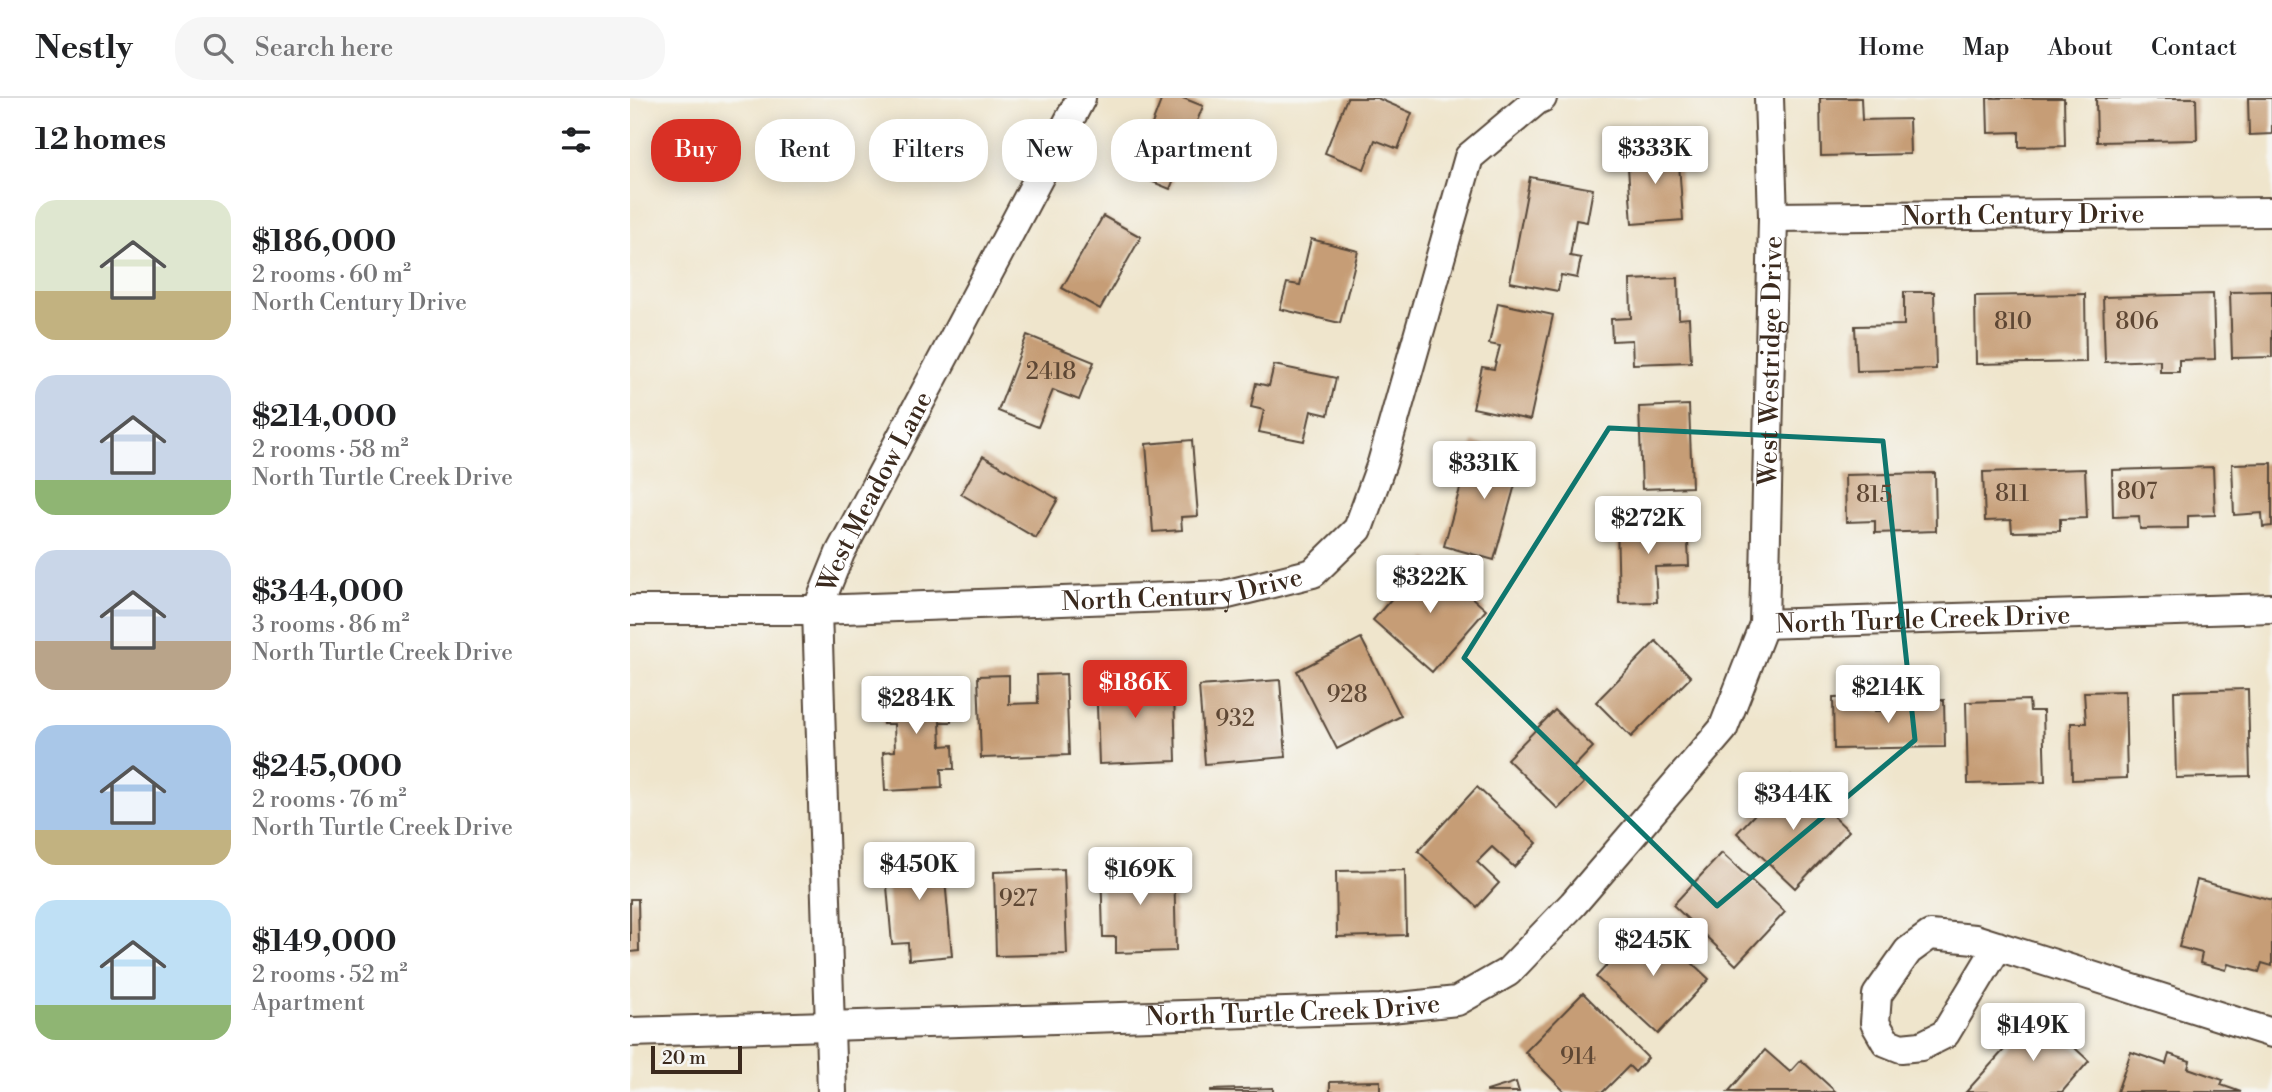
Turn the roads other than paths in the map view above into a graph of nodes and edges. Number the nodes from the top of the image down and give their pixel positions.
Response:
1 (1081, 98) edge
2 (1542, 98) edge
3 (1769, 98) edge
4 (2272, 212) edge
5 (1773, 217) junction
6 (2272, 608) edge
7 (630, 610) edge
8 (817, 611) junction
9 (1764, 624) junction
10 (1998, 946) junction
11 (831, 1027) junction
12 (630, 1032) edge
13 (2272, 1033) edge
14 (832, 1092) edge

1 - 8 street, West Meadow Lane
2 - 8 street, North Century Drive
3 - 5 street, West Westridge Drive
4 - 5 street, North Century Drive
5 - 9 street, West Westridge Drive
6 - 9 street, North Turtle Creek Drive
7 - 8 street, North Century Drive
8 - 11 street, West Meadow Lane
9 - 11 street, North Turtle Creek Drive
10 - 10 street
10 - 13 street
11 - 12 street, North Turtle Creek Drive
11 - 14 street, West Meadow Lane

